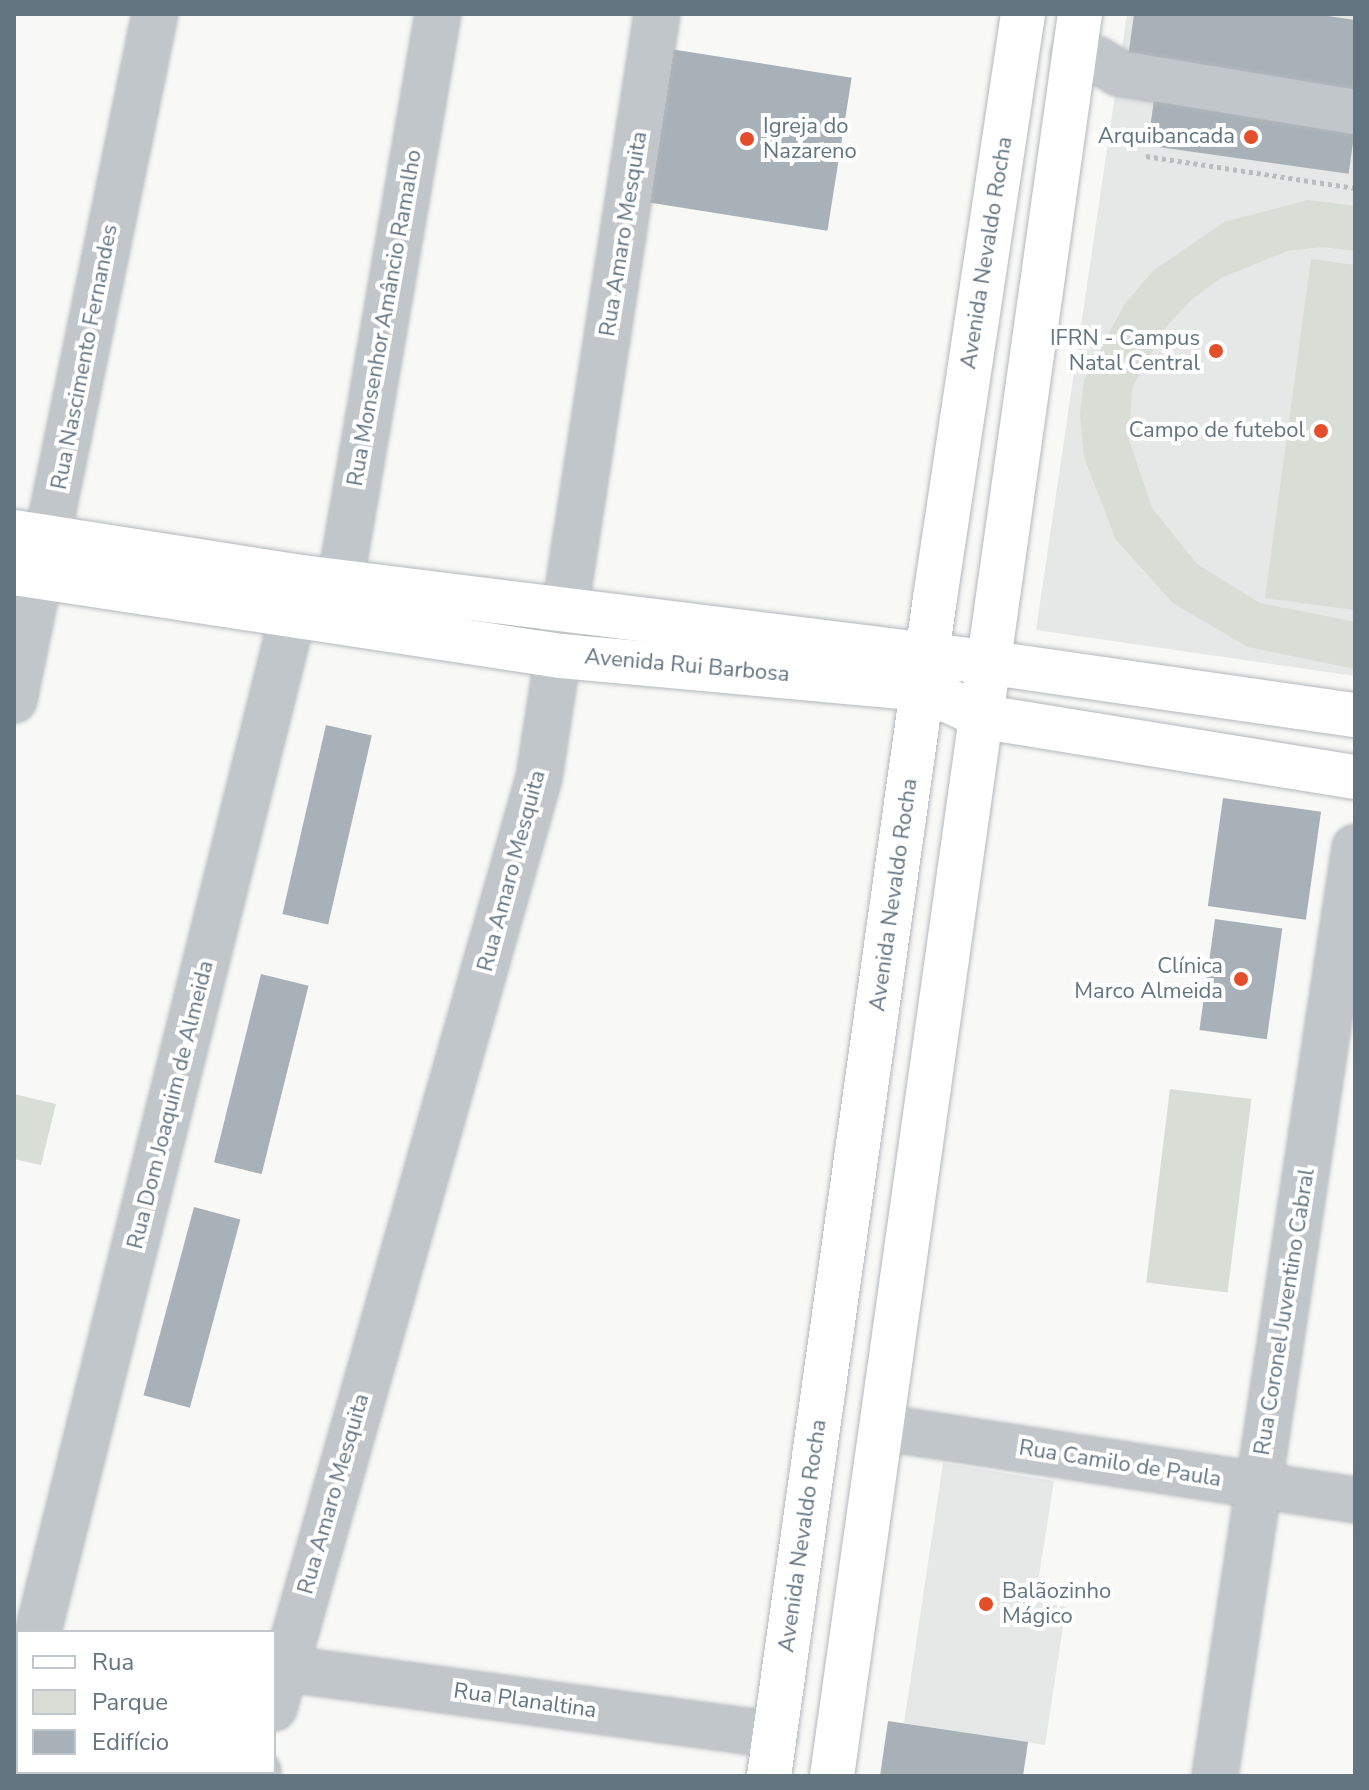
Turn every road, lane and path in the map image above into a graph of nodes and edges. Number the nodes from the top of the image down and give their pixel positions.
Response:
1 (155, 14) edge
2 (438, 14) edge
3 (657, 14) edge
4 (1023, 14) edge
5 (1076, 35) edge
6 (1355, 112) edge
7 (1146, 156) dead end
8 (1355, 188) edge
9 (30, 555) edge
10 (318, 599) junction
11 (567, 610) junction
12 (561, 656) junction
13 (992, 663) junction
14 (925, 672) junction
15 (14, 700) edge
16 (1355, 715) edge
17 (984, 717) junction
18 (1355, 777) edge
19 (1355, 847) edge
20 (885, 1428) junction
21 (1259, 1485) junction
22 (1355, 1500) edge
23 (34, 1630) edge
24 (277, 1681) edge
25 (772, 1756) edge
26 (832, 1776) edge
27 (1215, 1776) edge

1 - 9 street, Rua Nascimento Fernandes
2 - 10 street, Rua Monsenhor Amâncio Ramalho
3 - 11 street, Rua Amaro Mesquita
4 - 14 main road, Avenida Nevaldo Rocha
5 - 6 street
5 - 13 main road
7 - 8 path
9 - 10 main road, Avenida Rui Barbosa
9 - 15 street, Rua Nascimento Fernandes
10 - 11 main road, Avenida Rui Barbosa
10 - 12 main road, Avenida Rui Barbosa
10 - 23 street, Rua Dom Joaquim de Almeida
11 - 12 street, Rua Amaro Mesquita
11 - 14 main road, Avenida Rui Barbosa
12 - 14 main road, Avenida Rui Barbosa
12 - 24 street, Rua Amaro Mesquita
13 - 14 main road, Avenida Rui Barbosa
13 - 16 main road, Avenida Rui Barbosa
13 - 17 main road
14 - 17 main road, Avenida Rui Barbosa
14 - 25 main road, Avenida Nevaldo Rocha
17 - 18 main road, Avenida Rui Barbosa
17 - 20 main road
19 - 21 street, Rua Coronel Juventino Cabral
20 - 21 street, Rua Camilo de Paula
20 - 26 main road
21 - 22 street, Rua Camilo de Paula
21 - 27 street, Rua Coronel Juventino Cabral
24 - 25 street, Rua Planaltina

